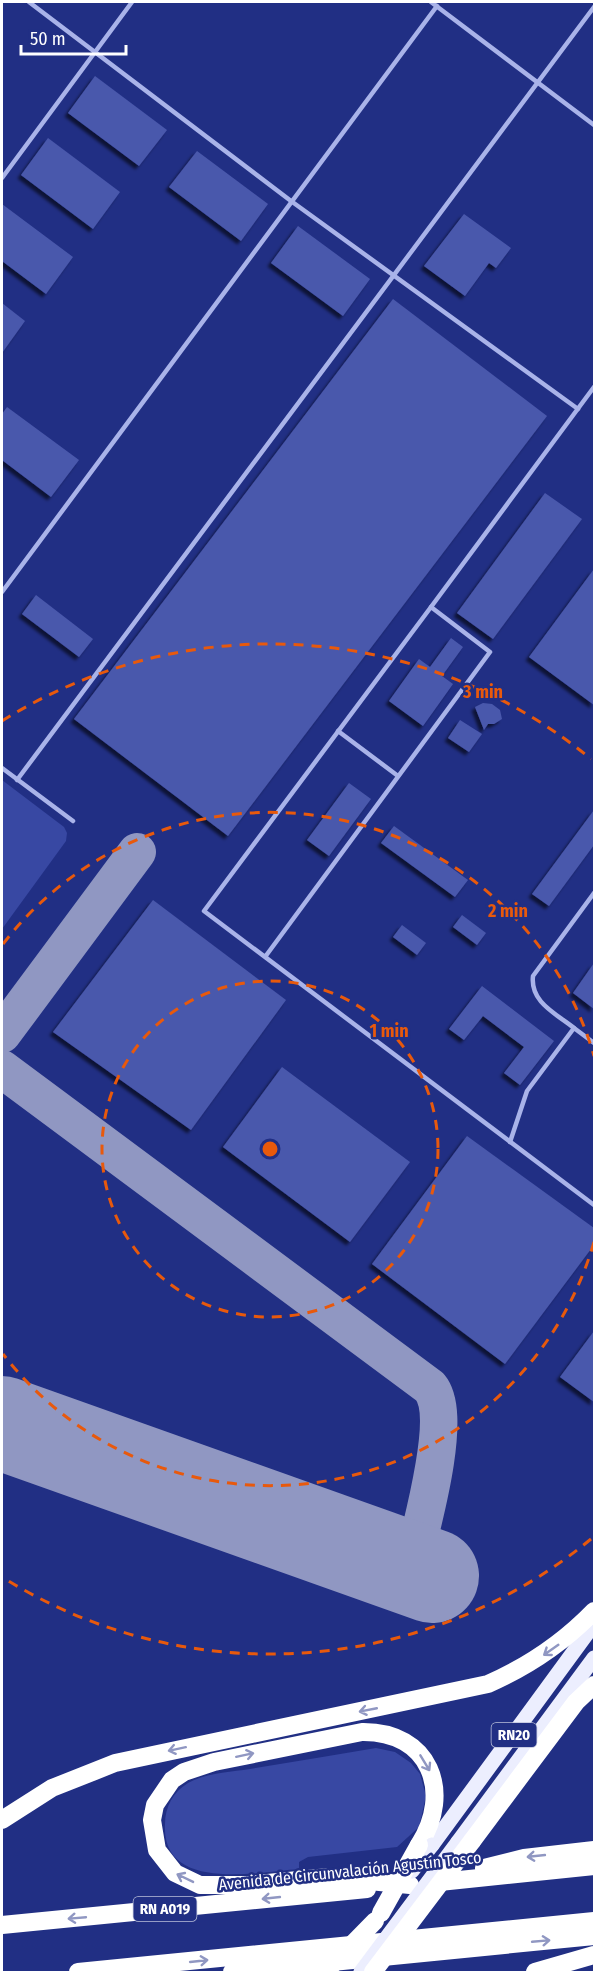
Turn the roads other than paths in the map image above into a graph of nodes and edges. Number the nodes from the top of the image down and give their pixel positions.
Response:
1 (29, 2) edge
2 (132, 2) edge
3 (431, 2) edge
4 (437, 6) junction
5 (594, 7) edge
6 (95, 52) junction
7 (538, 83) junction
8 (594, 125) edge
9 (2, 178) edge
10 (291, 201) junction
11 (392, 275) junction
12 (594, 387) edge
13 (578, 409) junction
14 (2, 592) edge
15 (431, 607) junction
16 (338, 731) junction
17 (2, 768) edge
18 (398, 776) junction
19 (17, 780) junction
20 (73, 821) dead end
21 (594, 893) edge
22 (265, 957) junction
23 (574, 1028) junction
24 (594, 1043) edge
25 (510, 1142) junction
26 (594, 1205) edge
27 (594, 1611) edge
28 (594, 1624) edge
29 (594, 1658) edge
30 (594, 1685) edge
31 (2, 1820) edge
32 (465, 1841) junction
33 (425, 1845) junction
34 (594, 1850) edge
35 (594, 1866) edge
36 (414, 1885) junction
37 (378, 1917) junction
38 (594, 1921) edge
39 (2, 1925) edge
40 (594, 1936) edge
41 (594, 1955) edge
42 (78, 1972) edge
43 (232, 1972) edge
44 (325, 1972) edge
45 (335, 1972) edge
46 (361, 1972) edge
47 (373, 1972) edge
48 (535, 1972) edge

1 - 6 lane
2 - 6 lane
3 - 4 lane
4 - 7 lane
4 - 10 lane
5 - 7 lane
6 - 9 lane
6 - 10 lane
7 - 8 lane
7 - 11 lane
10 - 11 lane
10 - 14 lane
11 - 13 lane
11 - 19 lane
12 - 13 lane
13 - 15 lane
15 - 16 lane
15 - 18 lane
16 - 18 lane
16 - 22 lane
17 - 19 lane
18 - 22 lane
19 - 20 lane
21 - 23 lane
22 - 25 lane
23 - 24 lane
23 - 25 lane
25 - 26 lane
27 -> 31 highway
28 - 33 main road, RN20
29 - 32 main road, RN20
30 - 32 highway
32 - 46 main road, RN20, bridge
32 - 47 highway, bridge
36 -> 33 highway
33 - 37 highway, bridge
34 -> 36 highway
35 - 36 highway, Avenida de Circunvalación Agustín Tosco / RN A019
36 -> 39 highway, Avenida de Circunvalación Agustín Tosco / RN A019
37 - 44 highway, bridge
37 - 45 main road, bridge
42 -> 38 highway
43 -> 40 highway
41 - 48 highway

